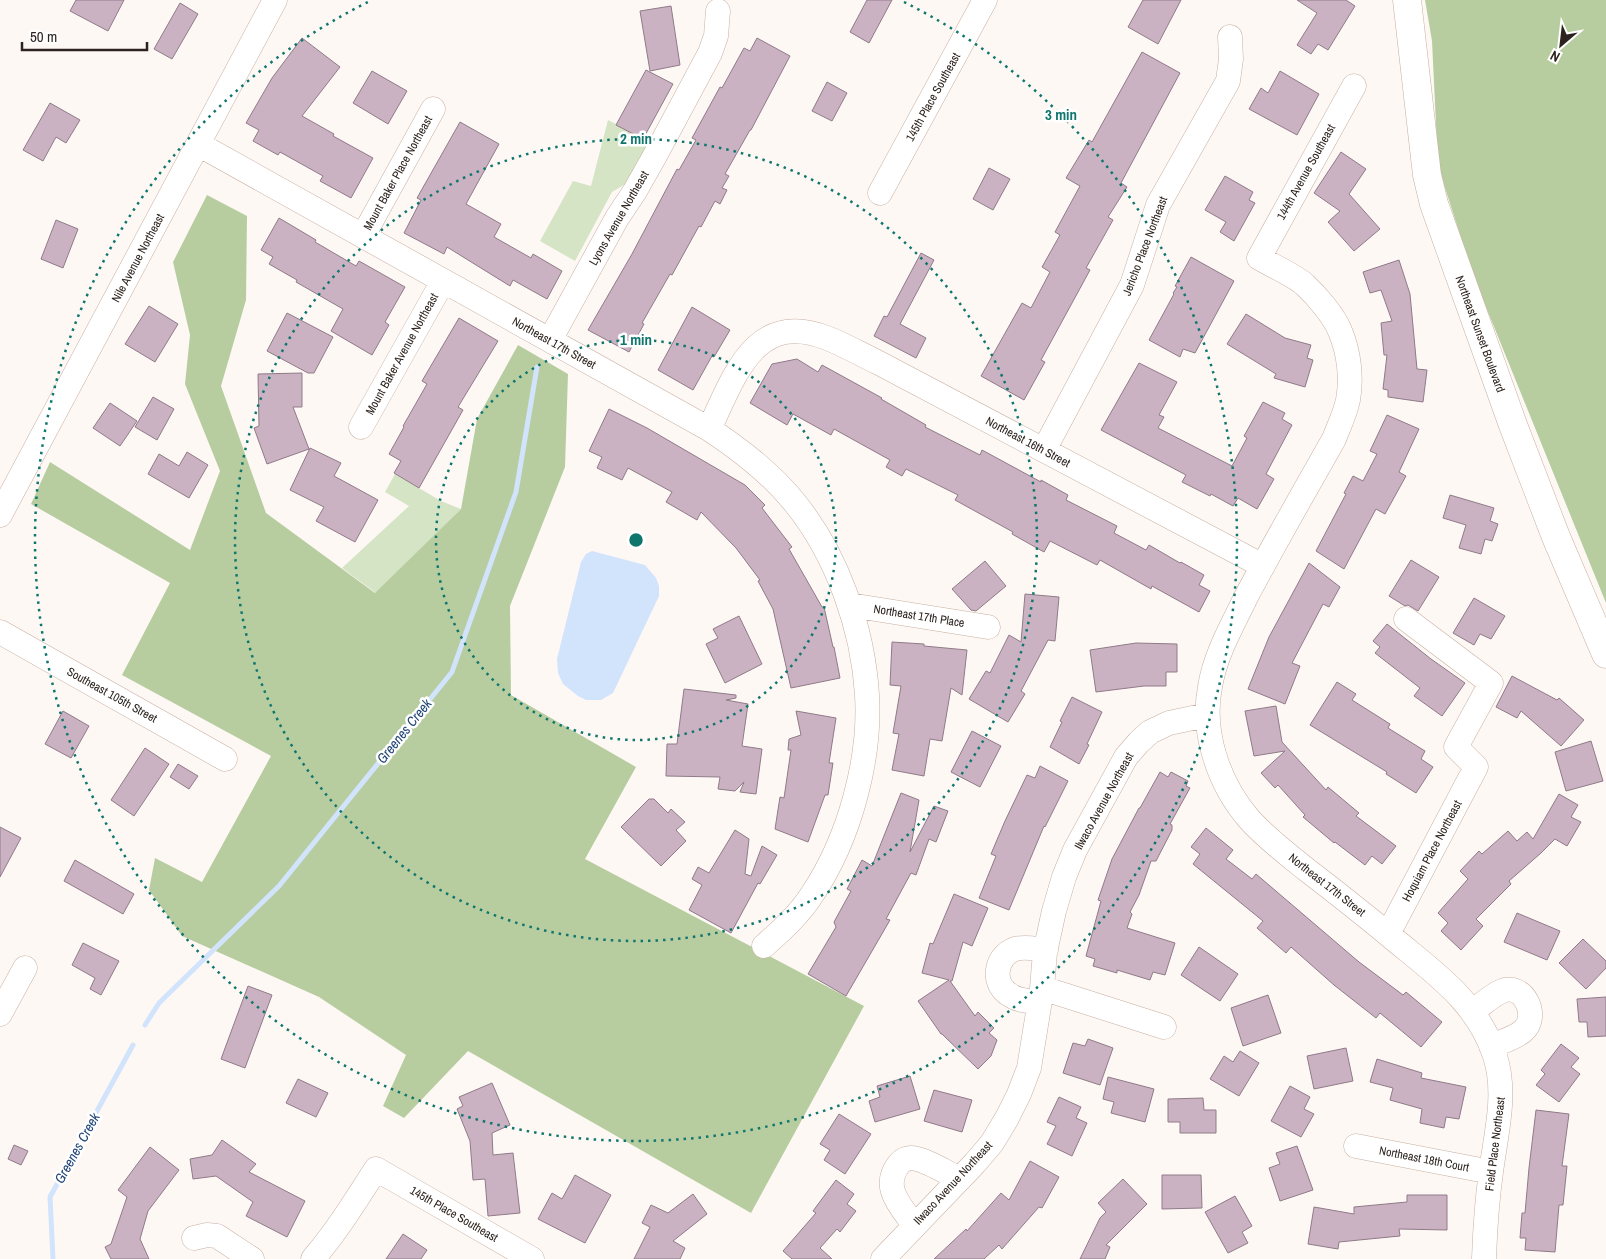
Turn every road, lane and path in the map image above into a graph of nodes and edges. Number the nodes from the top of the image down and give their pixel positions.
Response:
1 (274, 0) edge
2 (985, 0) edge
3 (1407, 0) edge
4 (718, 11) dead end
5 (1230, 37) dead end
6 (1354, 86) dead end
7 (433, 109) dead end
8 (198, 144) junction
9 (880, 193) dead end
10 (363, 236) junction
11 (442, 281) junction
12 (550, 340) junction
13 (360, 427) dead end
14 (709, 429) junction
15 (1044, 450) junction
16 (0, 515) edge
17 (1263, 566) junction
18 (850, 605) junction
19 (1406, 619) dead end
20 (988, 627) dead end
21 (0, 632) edge
22 (1606, 654) edge
23 (1207, 715) junction
24 (225, 758) dead end
25 (1388, 934) junction
26 (764, 946) dead end
27 (1046, 950) junction
28 (25, 968) dead end
29 (1041, 995) junction
30 (1473, 1011) junction
31 (0, 1014) edge
32 (1164, 1027) dead end
33 (1488, 1038) junction
34 (1356, 1146) dead end
35 (1491, 1172) junction
36 (960, 1179) junction
37 (914, 1225) junction
38 (194, 1238) dead end
39 (252, 1259) edge
40 (313, 1259) edge
41 (532, 1259) edge
42 (882, 1259) edge
43 (1484, 1259) edge

1 - 8 street, Nile Avenue Northeast
2 - 9 street, 145th Place Southeast
3 - 22 main road, Northeast Sunset Boulevard
4 - 12 street, Lyons Avenue Northeast
5 - 15 street, Jericho Place Northeast
6 - 17 street, 144th Avenue Southeast
7 - 10 street, Mount Baker Place Northeast
8 - 10 street, Northeast 17th Street
8 - 16 street, Nile Avenue Northeast
10 - 11 street, Northeast 17th Street
11 - 12 street, Northeast 17th Street
11 - 13 street, Mount Baker Avenue Northeast
12 - 14 street, Northeast 17th Street
14 - 15 street, Northeast 16th Street
14 - 18 street, Northeast 17th Street
15 - 17 street, Northeast 16th Street
17 - 23 street
18 - 20 street, Northeast 17th Place
18 - 26 street, Northeast 17th Street
19 - 25 street, Hoquiam Place Northeast
21 - 24 street, Southeast 105th Street
23 - 25 street, Northeast 17th Street
23 - 27 street, Ilwaco Avenue Northeast
25 - 30 street, Northeast 17th Street
27 - 29 street, Ilwaco Avenue Northeast
27 - 29 street
28 - 31 street
29 - 32 street
29 - 36 street, Ilwaco Avenue Northeast
30 - 33 street, Northeast 17th Street
30 - 33 street
33 - 35 street, Field Place Northeast
34 - 35 street, Northeast 18th Court
35 - 43 street, Field Place Northeast
36 - 37 street, Ilwaco Avenue Northeast
36 - 37 street
37 - 42 street, Ilwaco Avenue Northeast
38 - 39 street
40 - 41 street, 145th Place Southeast

